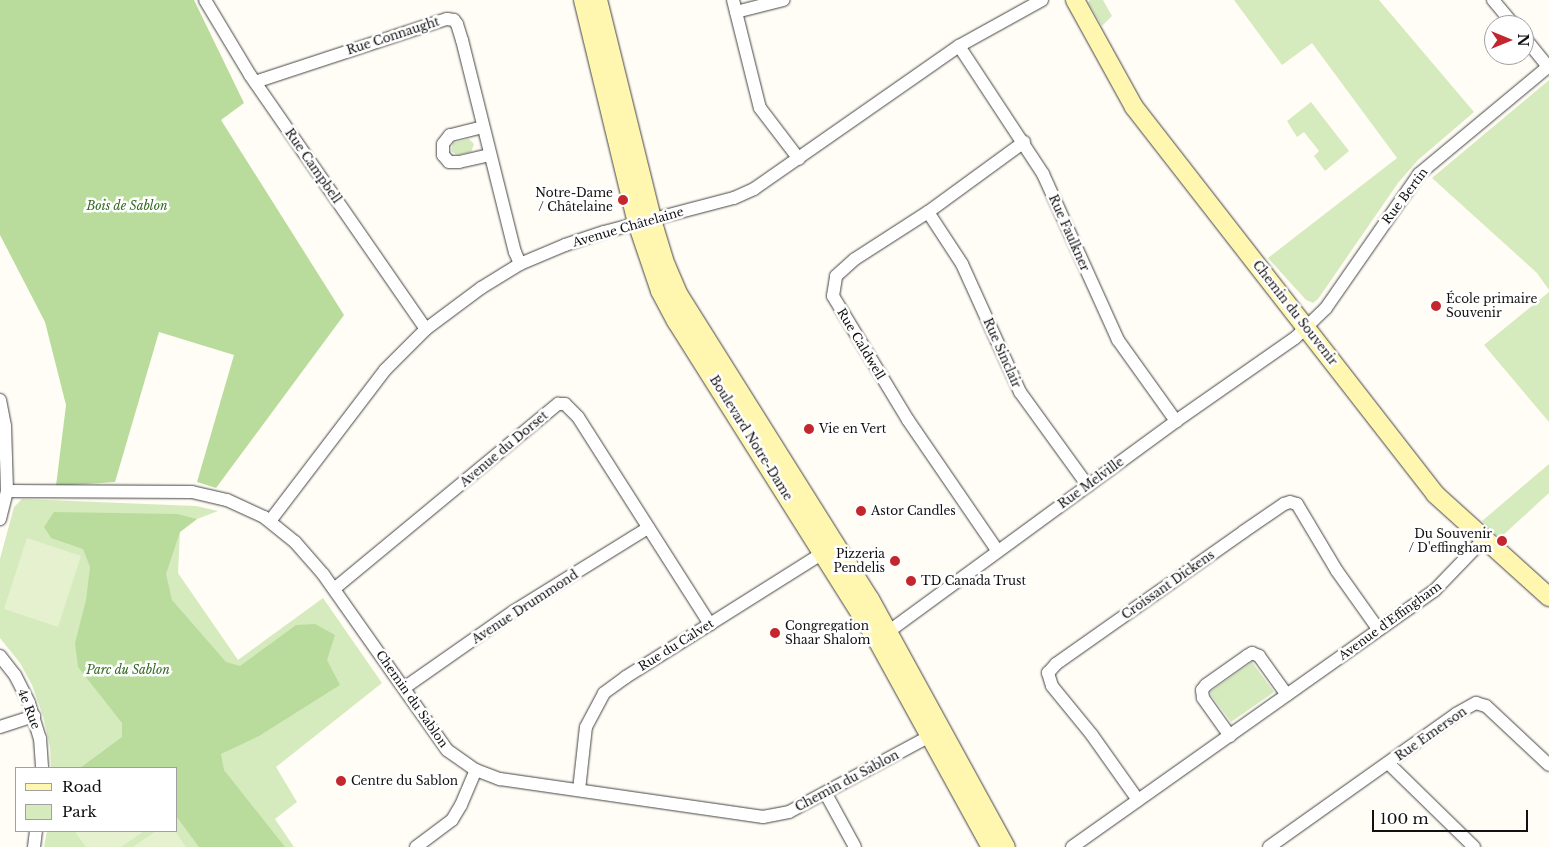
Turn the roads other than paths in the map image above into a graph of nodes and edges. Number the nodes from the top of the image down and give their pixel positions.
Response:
1 (205, 0) edge
2 (583, 0) edge
3 (598, 0) edge
4 (783, 0) edge
5 (1042, 0) edge
6 (1075, 0) edge
7 (1493, 0) edge
8 (735, 6) edge
9 (1506, 15) edge
10 (959, 46) junction
11 (1534, 49) edge
12 (1549, 66) edge
13 (255, 82) junction
14 (483, 127) junction
15 (1024, 142) junction
16 (490, 155) junction
17 (799, 159) junction
18 (928, 212) junction
19 (645, 221) junction
20 (520, 264) junction
21 (1306, 328) junction
22 (426, 330) junction
23 (0, 400) edge
24 (1176, 421) junction
25 (1088, 486) junction
26 (7, 491) junction
27 (0, 519) edge
28 (270, 521) junction
29 (648, 528) junction
30 (1484, 538) junction
31 (829, 549) junction
32 (997, 550) junction
33 (334, 589) junction
34 (1549, 597) edge
35 (710, 624) junction
36 (1379, 630) junction
37 (883, 636) junction
38 (0, 656) edge
39 (404, 688) junction
40 (1287, 695) junction
41 (34, 716) junction
42 (0, 727) edge
43 (936, 733) junction
44 (1230, 736) junction
45 (1546, 757) edge
46 (1389, 764) junction
47 (42, 767) edge
48 (476, 770) junction
49 (578, 790) junction
50 (826, 794) junction
51 (1138, 800) junction
52 (36, 832) edge
53 (1466, 844) edge
54 (34, 847) edge
55 (416, 847) edge
56 (855, 847) edge
57 (991, 847) edge
58 (1006, 847) edge
59 (1072, 847) edge
60 (1269, 847) edge

1 - 13 street, Rue Campbell
2 - 19 street, Boulevard Notre-Dame
3 - 19 street, Boulevard Notre-Dame
4 - 8 street
5 - 10 street, Avenue Châtelaine
6 - 21 street, Chemin du Souvenir
7 - 9 street
8 - 17 street
10 - 15 street, Rue Faulkner
10 - 17 street, Avenue Châtelaine
11 - 12 street
12 - 21 street, Rue Bertin
13 - 14 street, Rue Connaught
13 - 22 street, Rue Campbell
14 - 16 street, Rue Connaught
14 - 16 street
15 - 18 street, Rue Caldwell
15 - 24 street, Rue Faulkner
16 - 20 street, Rue Connaught
17 - 19 street, Avenue Châtelaine
18 - 25 street, Rue Sinclair
18 - 32 street, Rue Caldwell
19 - 20 street, Avenue Châtelaine
19 - 31 street, Boulevard Notre-Dame
20 - 22 street, Avenue Châtelaine
21 - 24 street, Rue Melville
21 - 30 street, Chemin du Souvenir
22 - 28 street, Avenue Châtelaine
23 - 26 street
24 - 25 street, Rue Melville
25 - 32 street, Rue Melville
26 - 27 street
26 - 28 street, Chemin du Sablon
28 - 33 street, Chemin du Sablon
29 - 33 street, Avenue du Dorset
29 - 35 street, Avenue du Dorset
29 - 39 street, Avenue Drummond
30 - 34 street, Chemin du Souvenir
30 - 36 street, Avenue d'Effingham
31 - 35 street, Rue du Calvet
31 - 37 street, Boulevard Notre-Dame
32 - 37 street, Rue Melville
33 - 39 street, Chemin du Sablon
35 - 49 street, Rue du Calvet
36 - 40 street, Avenue d'Effingham
36 - 51 street, Croissant Dickens
37 - 43 street, Boulevard Notre-Dame
38 - 41 street, 4e Rue
39 - 48 street, Chemin du Sablon
40 - 44 street, Avenue d'Effingham
40 - 44 street
41 - 42 street
41 - 47 street, 4e Rue
43 - 50 street, Chemin du Sablon
43 - 57 street, Boulevard Notre-Dame
43 - 58 street, Boulevard Notre-Dame
44 - 51 street, Avenue d'Effingham
45 - 46 street, Rue Emerson
46 - 53 street, Rue Emerson
46 - 60 street, Rue Emerson
48 - 49 street, Chemin du Sablon
48 - 55 street
49 - 50 street, Chemin du Sablon
50 - 56 street
51 - 59 street, Avenue d'Effingham
52 - 54 street

